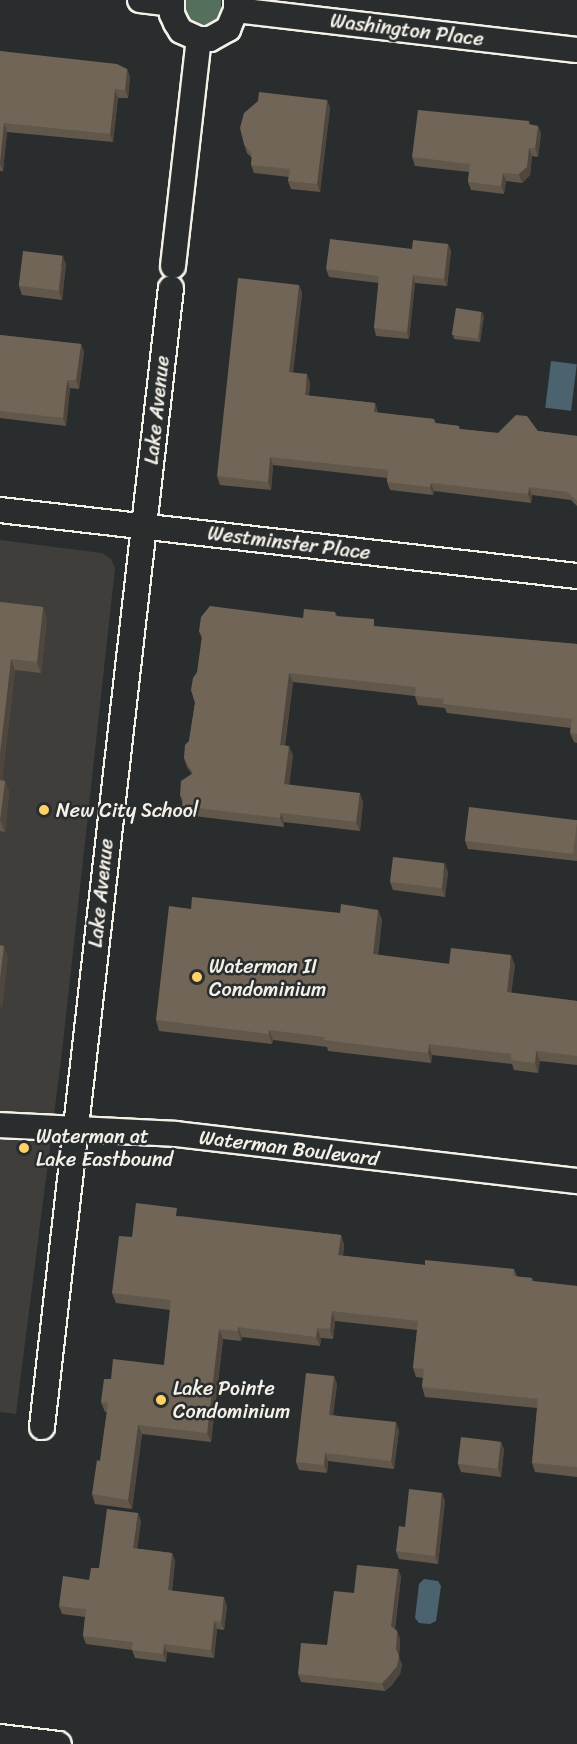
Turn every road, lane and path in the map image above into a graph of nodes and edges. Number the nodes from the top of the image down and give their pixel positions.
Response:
1 (140, 0) edge
2 (172, 2) edge
3 (236, 5) edge
4 (199, 39) junction
5 (577, 50) edge
6 (0, 510) edge
7 (144, 527) junction
8 (577, 576) edge
9 (0, 1125) edge
10 (75, 1129) junction
11 (577, 1181) edge
12 (42, 1427) dead end
13 (4, 1740) edge
14 (59, 1744) edge

1 - 2 street
2 - 4 street
3 - 4 street
3 - 5 street, Washington Place
4 - 7 street, Lake Avenue
6 - 7 street, Westminster Place
7 - 8 street, Westminster Place
7 - 10 street, Lake Avenue
9 - 10 street, Waterman Boulevard
10 - 11 street, Waterman Boulevard
10 - 12 street, Lake Avenue
13 - 14 street

